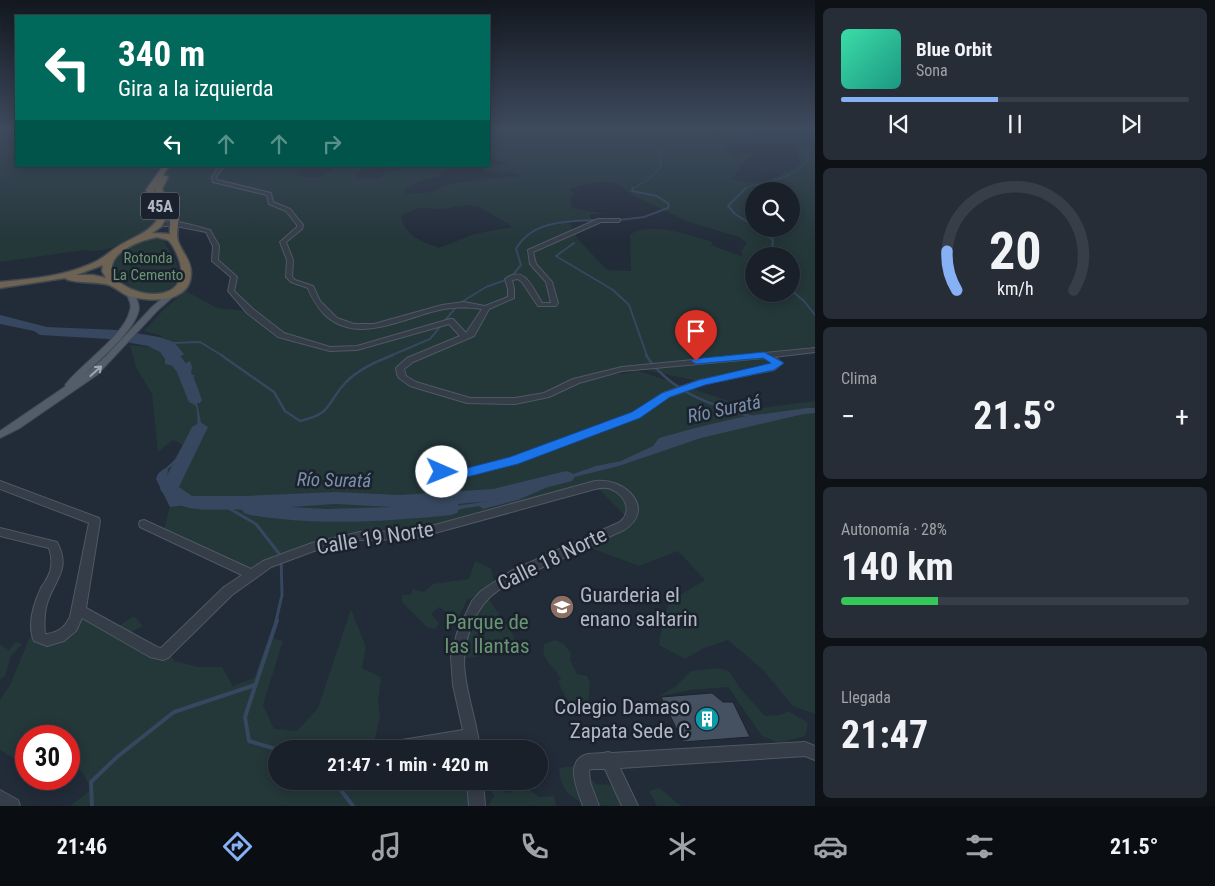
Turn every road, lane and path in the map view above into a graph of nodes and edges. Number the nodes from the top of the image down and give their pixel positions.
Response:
1 (165, 168) edge
2 (172, 168) edge
3 (221, 168) edge
4 (618, 220) dead end
5 (159, 224) junction
6 (176, 224) junction
7 (174, 239) junction
8 (136, 240) junction
9 (113, 255) junction
10 (113, 283) junction
11 (0, 285) edge
12 (179, 289) junction
13 (131, 294) junction
14 (486, 308) junction
15 (443, 322) joint
16 (466, 337) junction
17 (815, 350) edge
18 (764, 355) junction
19 (66, 391) junction
20 (0, 435) edge
21 (442, 472) dead end
22 (595, 484) joint
23 (0, 485) edge
24 (95, 521) joint
25 (144, 524) dead end
26 (0, 532) edge
27 (253, 575) junction
28 (79, 610) junction
29 (473, 740) edge
30 (815, 753) edge
31 (608, 759) junction
32 (476, 790) edge
33 (0, 798) edge
34 (12, 806) edge
35 (477, 806) edge
36 (591, 806) edge
37 (630, 806) edge

1 - 5 highway, 45A
2 - 6 highway, 45A
3 - 14 street
4 - 14 street
5 - 6 street
5 - 8 highway, 45A
6 - 7 highway, 45A
6 - 15 street
7 - 8 highway, 45A
7 - 12 highway, 45A
8 - 9 highway, 45A
9 - 10 highway
9 - 11 highway
10 - 11 highway
10 - 13 highway
12 - 13 highway
19 -> 12 main road
13 - 19 main road
14 - 16 street
15 - 16 street
16 - 18 street
17 - 18 street
18 - 21 street
19 - 20 main road
22 - 27 street, Calle 19 Norte
22 - 29 street, Calle 18 Norte
23 - 24 street
24 - 28 street
25 - 27 street
26 - 28 street
27 - 28 street, Calle 19 Norte
30 - 31 street
31 - 36 street
31 - 37 street
32 - 35 street
33 - 34 street

